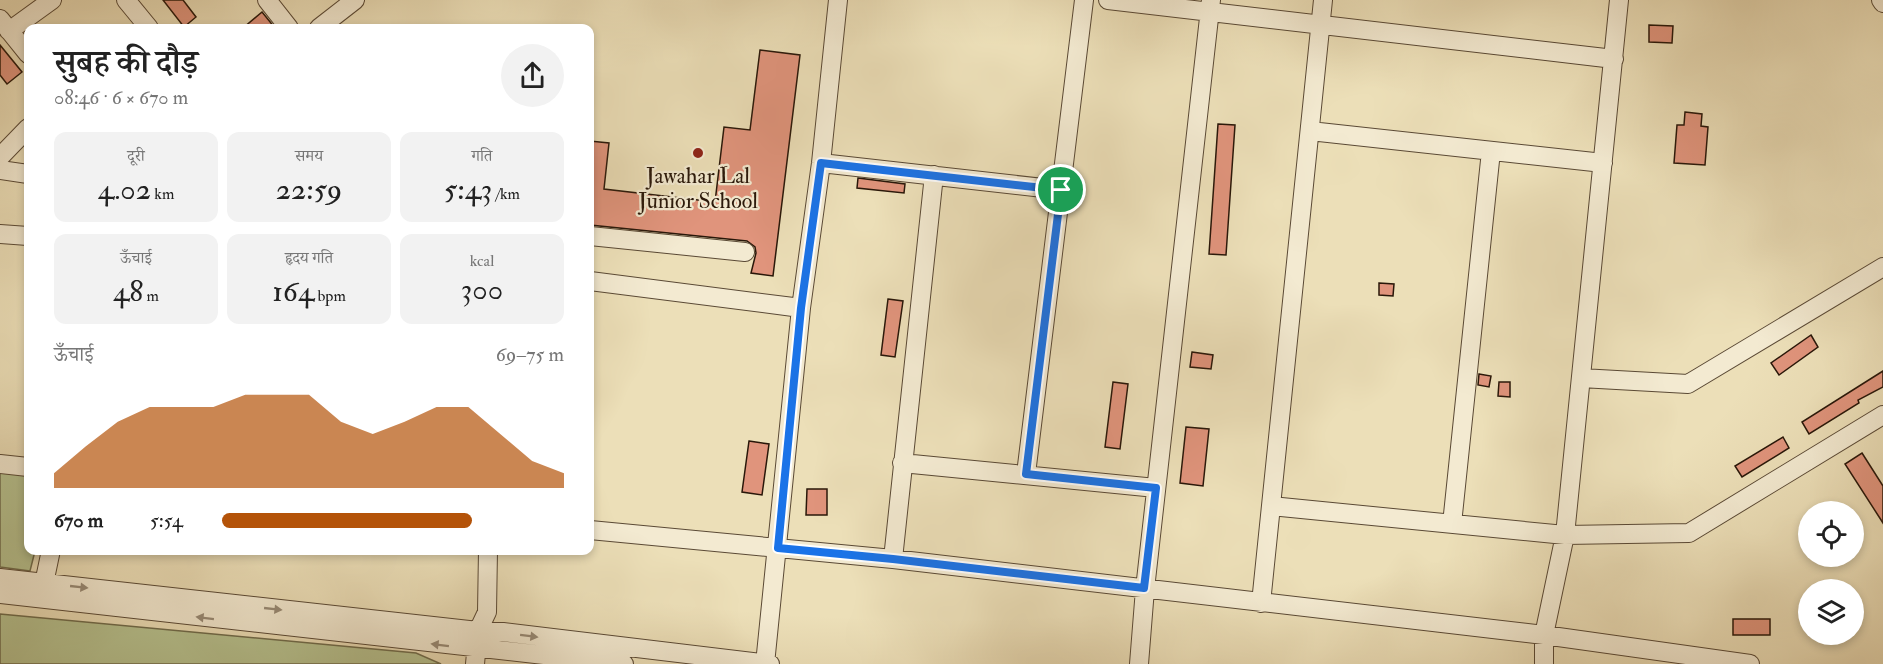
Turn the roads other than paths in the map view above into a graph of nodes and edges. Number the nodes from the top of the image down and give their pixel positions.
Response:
1 (52, 0) edge
2 (126, 0) edge
3 (267, 0) edge
4 (355, 0) edge
5 (838, 0) edge
6 (1084, 0) edge
7 (1108, 0) edge
8 (1323, 0) edge
9 (1619, 0) edge
10 (1210, 6) edge
11 (146, 24) edge
12 (285, 24) edge
13 (324, 24) edge
14 (5, 25) edge
15 (1321, 25) junction
16 (24, 49) edge
17 (1614, 59) junction
18 (1310, 131) junction
19 (24, 132) edge
20 (1491, 151) junction
21 (0, 157) edge
22 (821, 163) junction
23 (1603, 163) junction
24 (0, 170) edge
25 (24, 173) edge
26 (934, 174) junction
27 (1061, 190) junction
28 (0, 234) edge
29 (24, 236) edge
30 (594, 236) edge
31 (745, 252) dead end
32 (1883, 267) edge
33 (594, 282) edge
34 (801, 308) junction
35 (1581, 378) junction
36 (1883, 416) edge
37 (902, 463) junction
38 (0, 464) edge
39 (24, 467) edge
40 (1026, 474) junction
41 (1156, 488) junction
42 (1271, 506) junction
43 (1452, 524) junction
44 (594, 530) edge
45 (1565, 535) junction
46 (778, 548) junction
47 (50, 555) edge
48 (488, 555) edge
49 (893, 559) junction
50 (0, 578) edge
51 (1144, 588) junction
52 (43, 591) junction
53 (0, 594) edge
54 (1261, 603) junction
55 (488, 612) junction
56 (503, 633) junction
57 (1544, 635) junction
58 (476, 648) edge
59 (499, 658) edge
60 (624, 664) edge
61 (762, 664) edge
62 (1139, 664) edge
63 (1544, 664) edge
64 (1750, 664) edge

1 - 14 street
2 - 11 street
3 - 12 street
4 - 13 street
5 - 22 street
6 - 27 street
7 - 10 street
8 - 15 street
9 - 17 street
10 - 15 street
10 - 41 street
14 - 16 street
15 - 17 street
15 - 18 street
17 - 23 street
18 - 20 street
18 - 42 street
19 - 21 street
20 - 23 street
20 - 43 street
22 - 26 street
22 - 34 street
23 - 35 street
24 - 25 street
26 - 27 street
26 - 37 street
27 - 40 street
28 - 29 street
30 - 31 street
32 - 35 street
33 - 34 street
34 - 46 street
35 - 45 street
36 - 45 street
37 - 40 street
37 - 49 street
38 - 39 street
40 - 41 street
41 - 51 street
42 - 43 street
42 - 54 street
43 - 45 street
44 - 46 street
45 - 57 street
46 - 49 street
46 - 61 street
47 - 52 street
48 - 55 street
49 - 51 street
50 - 52 street
51 - 54 street
51 - 62 street
52 - 53 street
52 - 58 street
54 - 57 street
55 - 56 street
55 - 58 street
56 - 58 street
56 - 59 street
56 -> 61 street
57 - 63 street
57 - 64 street
58 - 59 street
59 - 60 street

